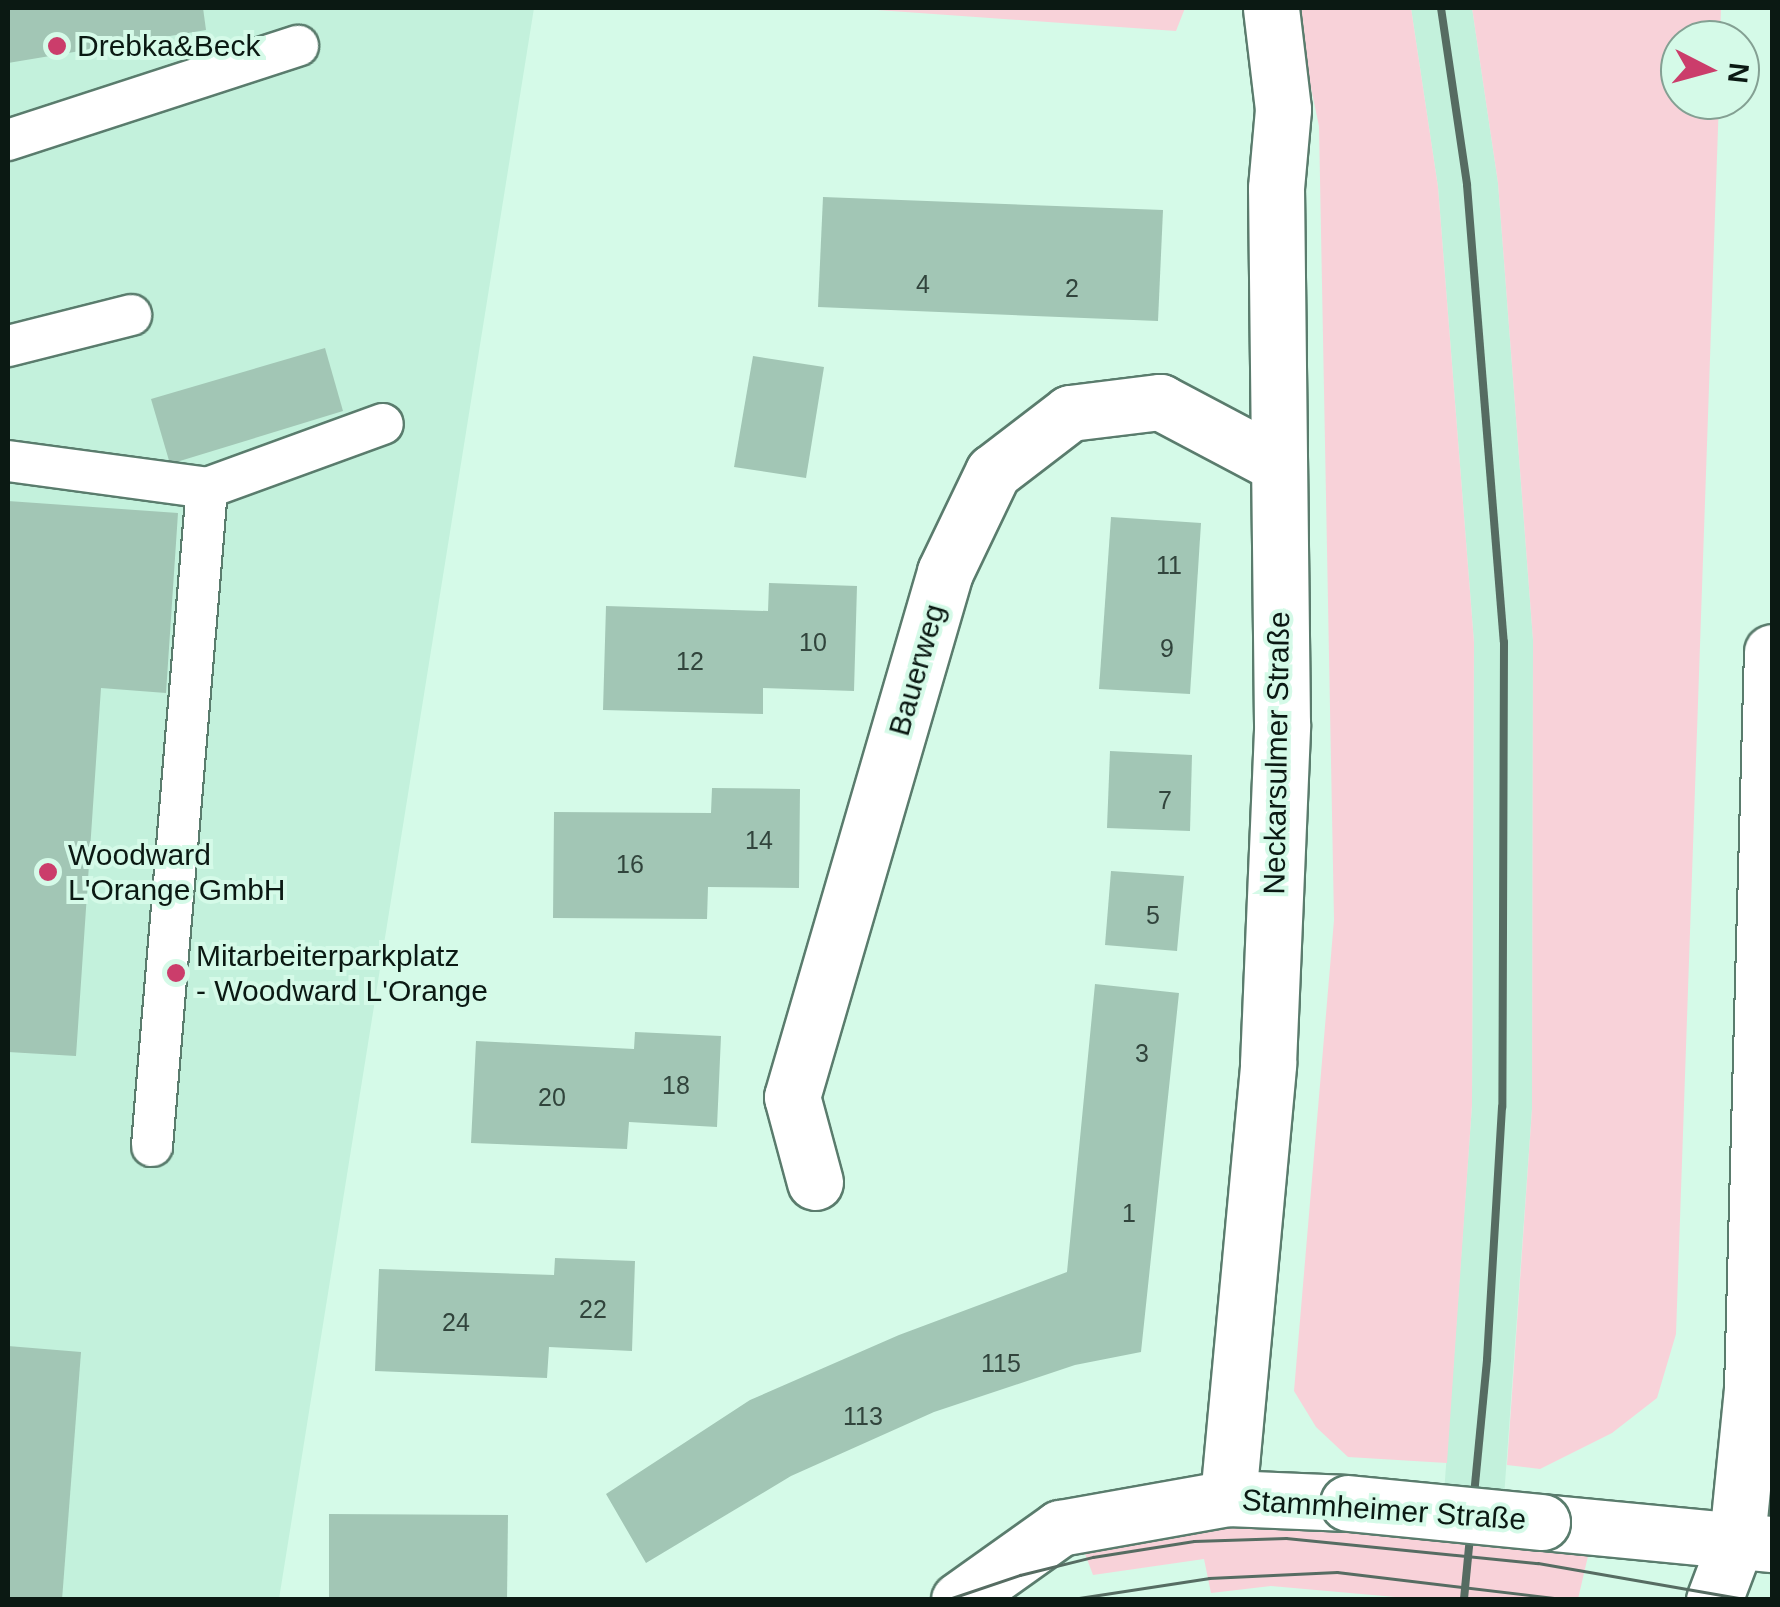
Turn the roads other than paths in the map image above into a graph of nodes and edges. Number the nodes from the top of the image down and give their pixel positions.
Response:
1 (1271, 8) edge
2 (298, 46) dead end
3 (8, 140) edge
4 (130, 315) dead end
5 (8, 346) edge
6 (382, 424) dead end
7 (8, 461) edge
8 (1277, 464) junction
9 (207, 488) junction
10 (1772, 652) edge
11 (152, 1146) dead end
12 (816, 1182) dead end
13 (1764, 1306) edge
14 (1228, 1498) junction
15 (1755, 1542) edge
16 (959, 1600) edge
17 (1714, 1600) edge

1 - 8 street, Neckarsulmer Straße
2 - 3 lane
4 - 5 lane
6 - 9 lane
7 - 9 lane
8 - 12 street, Bauerweg
8 - 14 street, Neckarsulmer Straße
9 - 11 lane
10 - 13 street
13 - 15 street
14 - 15 street, Stammheimer Straße, bridge
14 - 16 street, Stammheimer Straße
15 - 17 street

